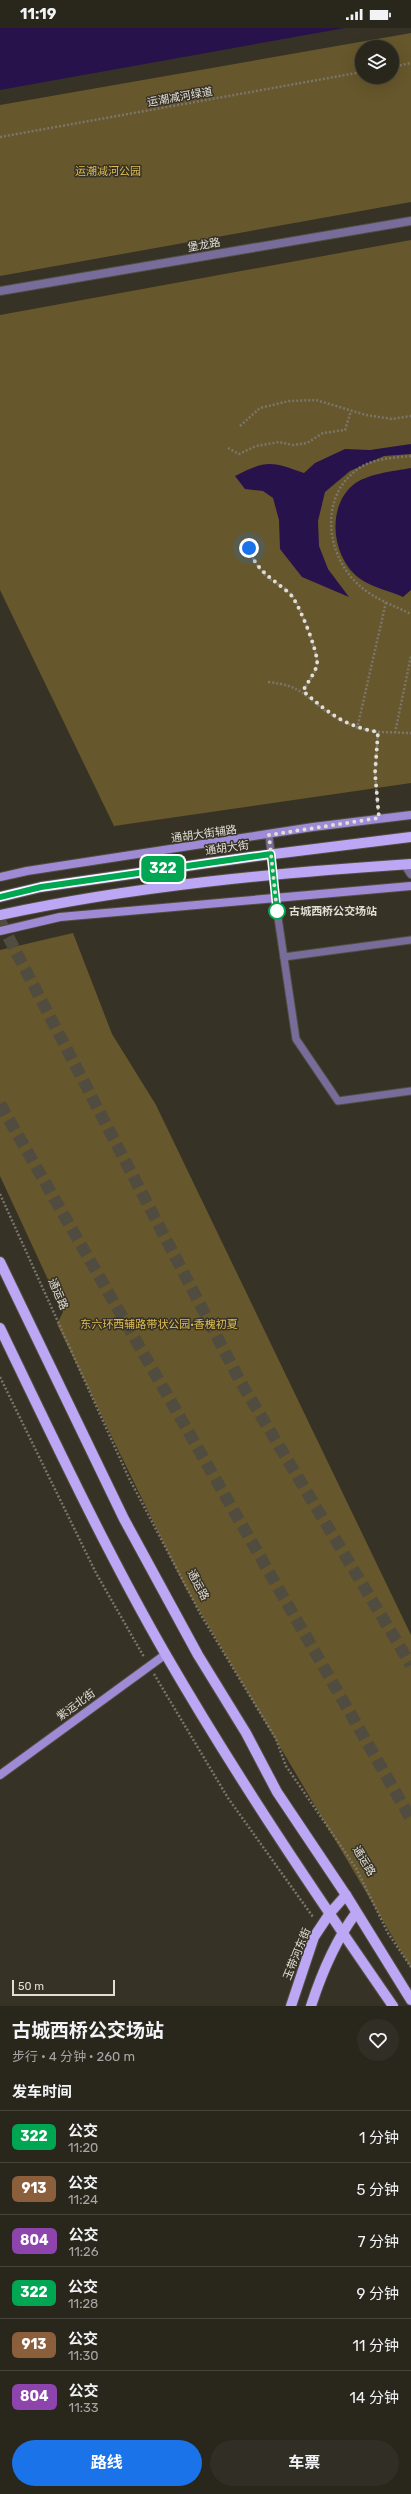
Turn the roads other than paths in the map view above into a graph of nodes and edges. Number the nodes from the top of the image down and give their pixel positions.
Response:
1 (411, 221) edge
2 (0, 291) edge
3 (411, 815) edge
4 (269, 835) junction
5 (411, 837) edge
6 (271, 854) junction
7 (408, 864) edge
8 (273, 874) junction
9 (411, 874) edge
10 (0, 877) edge
11 (411, 886) edge
12 (0, 897) edge
13 (275, 898) junction
14 (0, 915) edge
15 (0, 931) edge
16 (411, 940) edge
17 (284, 957) junction
18 (411, 1091) edge
19 (0, 1262) edge
20 (0, 1328) edge
21 (166, 1654) junction
22 (0, 1775) edge
23 (346, 1896) junction
24 (330, 1913) junction
25 (356, 1913) junction
26 (342, 1932) junction
27 (411, 2000) edge
28 (291, 2006) edge
29 (311, 2006) edge
30 (394, 2006) edge

1 - 2 street, 堡龙路
3 - 4 street, 通胡大街辅路
4 - 6 lane
4 - 10 street, 通胡大街辅路
5 - 6 main road, 通胡大街
6 - 8 lane
6 - 12 main road, 通胡大街
7 - 8 main road
7 - 9 street
8 - 13 lane
8 - 14 main road
11 - 13 street
13 - 15 street
13 - 17 lane
16 - 17 lane
17 - 18 lane
19 - 23 main road
20 - 21 main road
21 - 22 street, 紫运北街
21 - 24 main road
23 - 24 main road, 玉带河东街
23 - 25 main road
24 - 26 main road
24 - 28 main road, 玉带河东街
25 - 26 main road
25 - 27 main road
26 - 29 main road
26 - 30 main road

